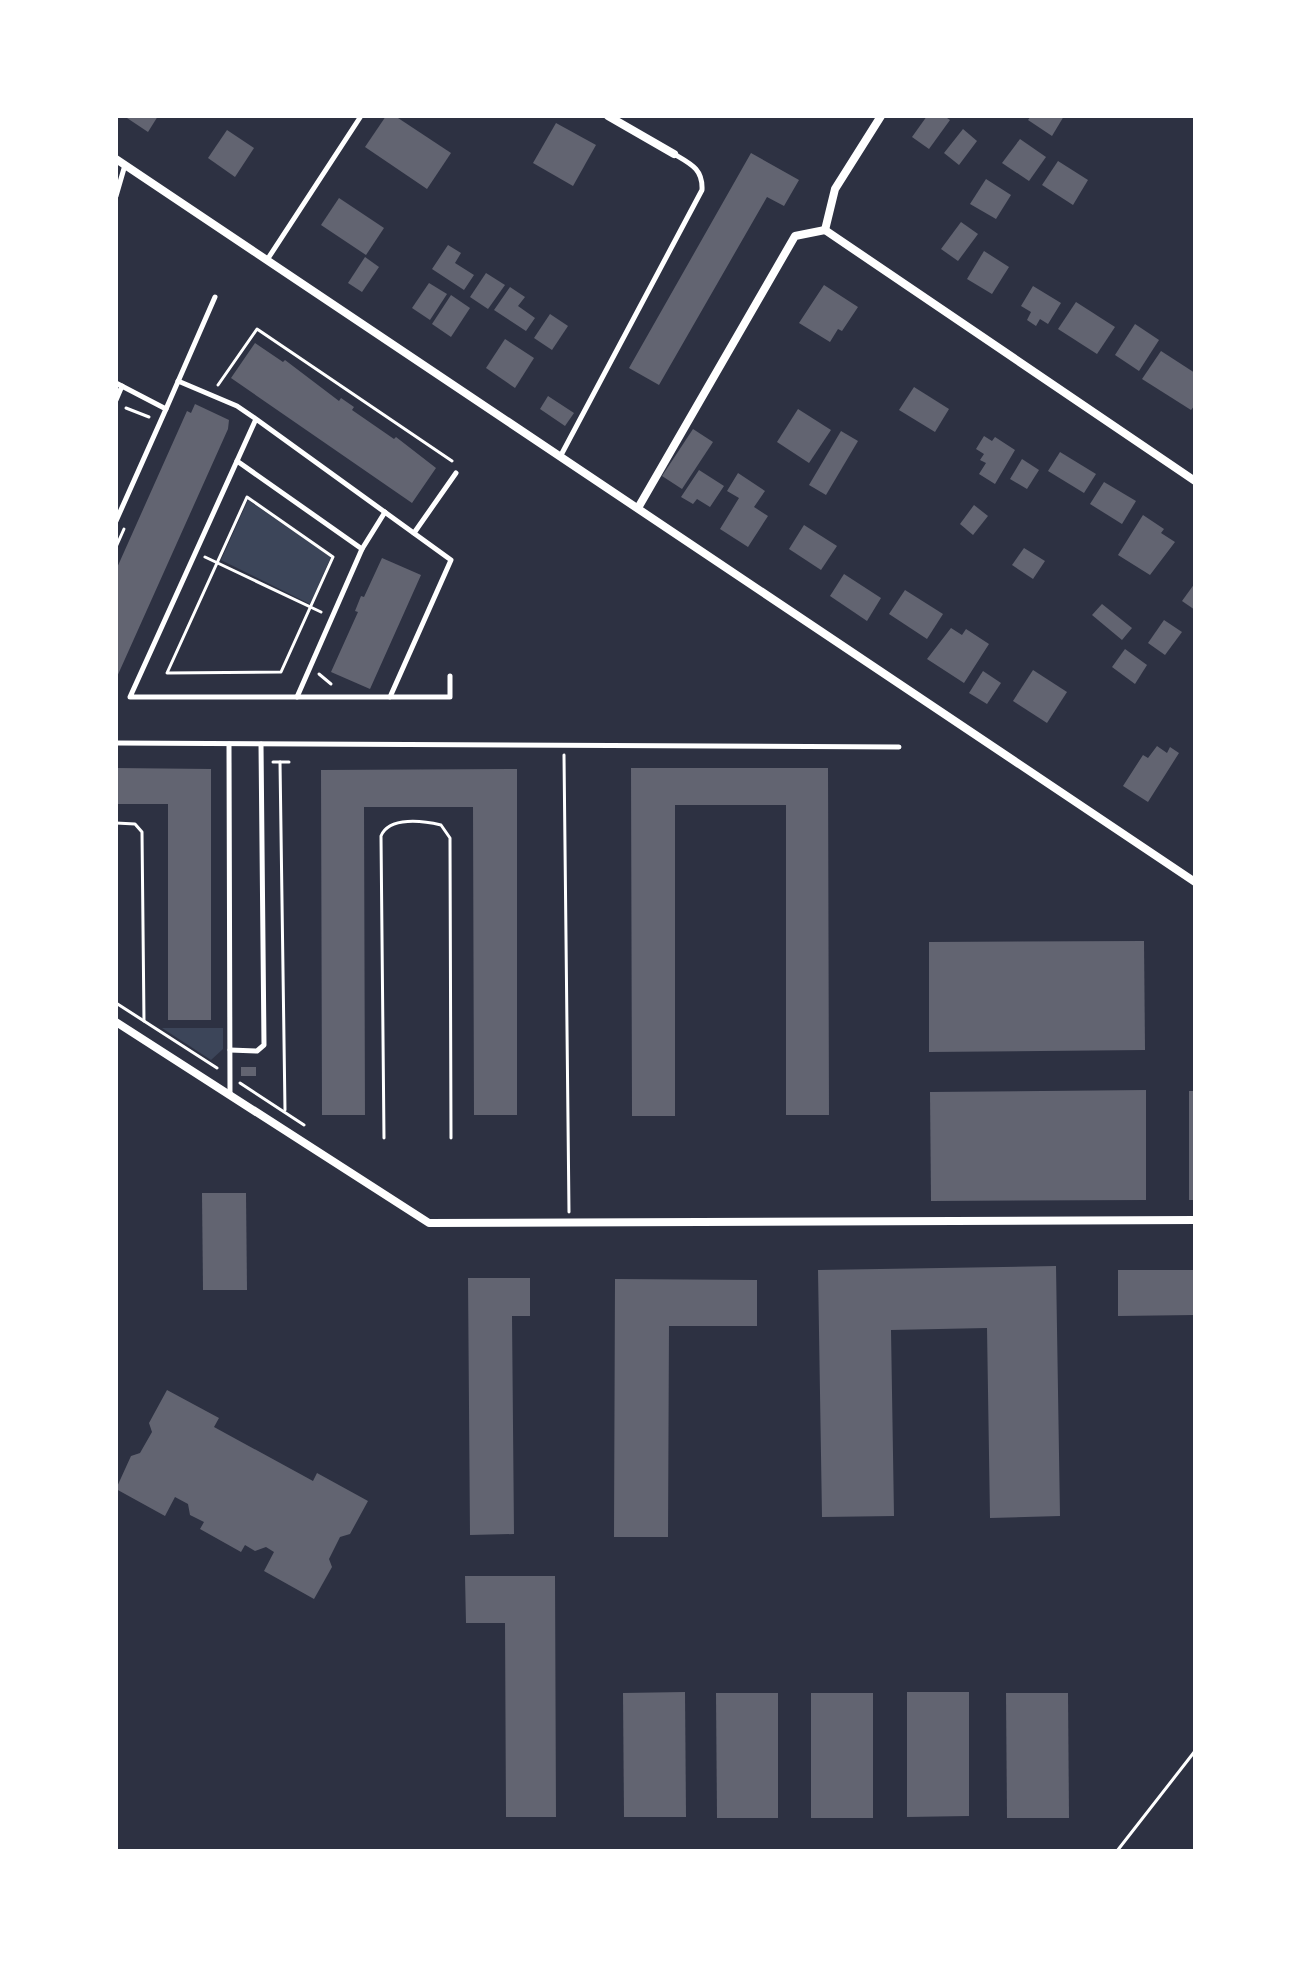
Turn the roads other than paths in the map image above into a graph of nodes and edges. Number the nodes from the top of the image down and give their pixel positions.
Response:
1 (361, 116) edge
2 (608, 116) edge
3 (881, 116) edge
4 (674, 154) joint
5 (116, 159) edge
6 (125, 165) junction
7 (116, 196) edge
8 (825, 230) junction
9 (267, 261) junction
10 (215, 297) dead end
11 (178, 381) junction
12 (119, 384) edge
13 (116, 402) edge
14 (166, 409) junction
15 (256, 419) junction
16 (560, 457) junction
17 (237, 461) junction
18 (456, 473) dead end
19 (1195, 481) edge
20 (638, 508) junction
21 (385, 512) junction
22 (116, 521) edge
23 (414, 533) junction
24 (362, 549) junction
25 (450, 676) dead end
26 (297, 697) junction
27 (390, 697) junction
28 (116, 743) edge
29 (229, 744) junction
30 (261, 744) junction
31 (899, 747) dead end
32 (1195, 882) edge
33 (116, 1022) edge
34 (230, 1050) junction
35 (230, 1098) junction
36 (1195, 1220) edge

1 - 9 lane
2 - 4 street
3 - 8 street
4 - 16 lane
5 - 6 street
6 - 7 lane
6 - 9 street
8 - 19 street
8 - 20 street
9 - 16 street
10 - 11 lane
11 - 14 lane
11 - 15 lane
12 - 13 lane
12 - 14 lane
14 - 22 lane
15 - 17 lane
15 - 21 lane
16 - 20 street
17 - 24 lane
17 - 26 lane
18 - 23 lane
20 - 32 street
21 - 23 lane
21 - 24 lane
23 - 27 lane
24 - 26 lane
25 - 27 lane
26 - 27 lane
28 - 29 lane
29 - 30 lane
29 - 34 lane
30 - 31 lane
30 - 34 lane
33 - 35 street
34 - 35 lane
35 - 36 street

